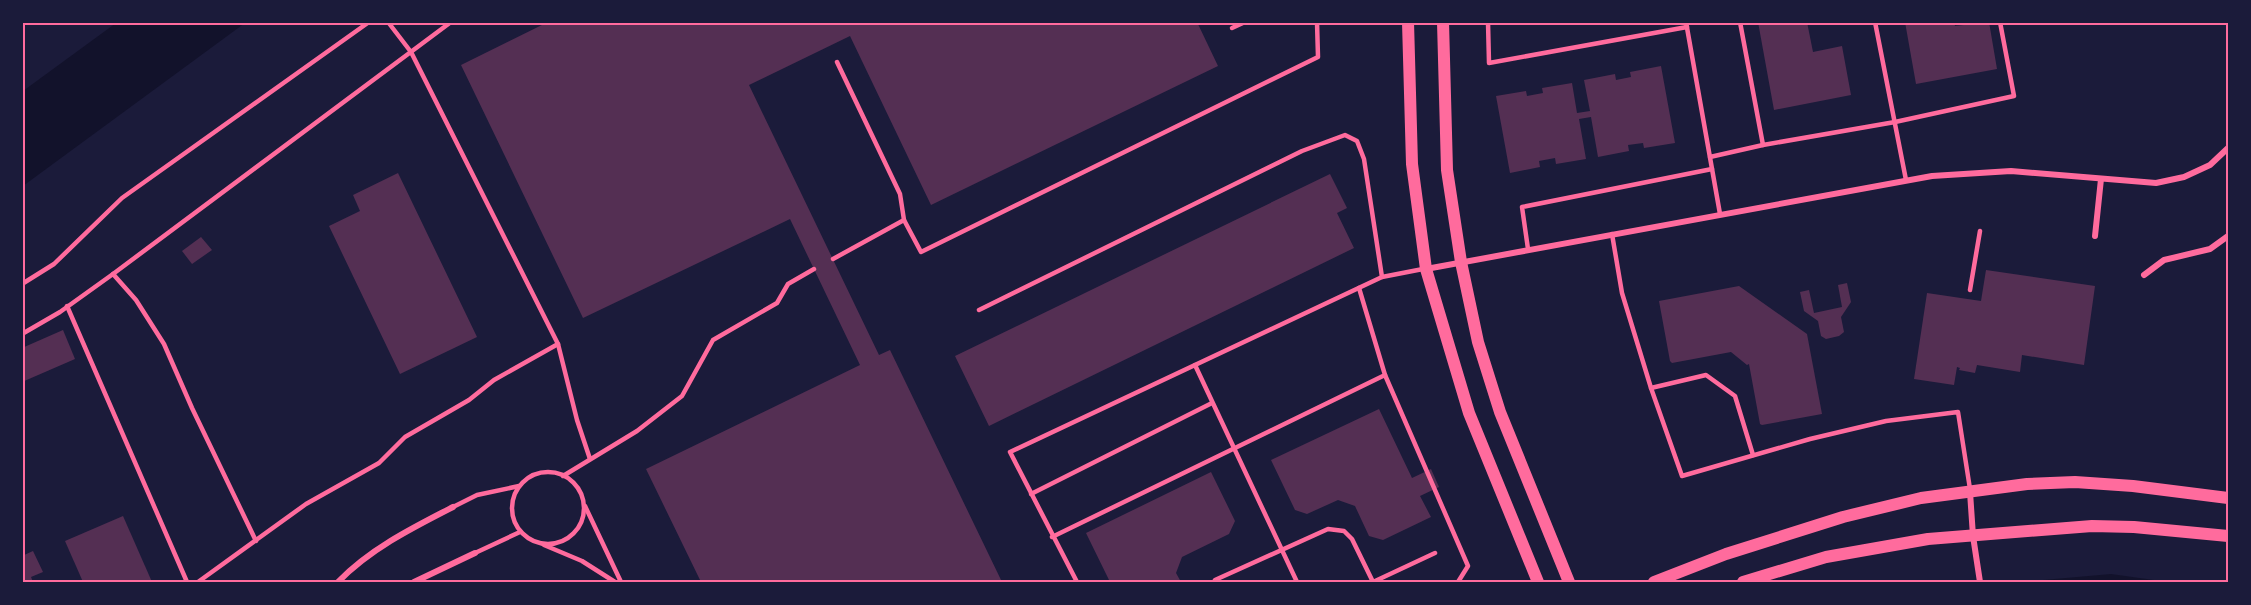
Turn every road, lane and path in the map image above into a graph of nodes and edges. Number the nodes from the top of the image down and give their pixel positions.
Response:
1 (369, 22) edge
2 (388, 22) edge
3 (451, 22) edge
4 (1245, 22) edge
5 (1317, 22) edge
6 (1408, 22) edge
7 (1443, 22) edge
8 (1488, 22) edge
9 (1740, 22) edge
10 (1875, 22) edge
11 (2000, 22) edge
12 (1687, 25) edge
13 (1232, 28) dead end
14 (411, 52) junction
15 (837, 62) dead end
16 (1895, 122) junction
17 (1763, 145) junction
18 (2229, 148) edge
19 (1710, 157) junction
20 (1712, 169) junction
21 (2101, 179) junction
22 (1906, 180) junction
23 (1720, 214) junction
24 (904, 220) junction
25 (1980, 231) dead end
26 (1612, 234) junction
27 (2095, 236) dead end
28 (2229, 236) edge
29 (1528, 249) junction
30 (833, 259) dead end
31 (1461, 261) junction
32 (814, 269) dead end
33 (1426, 269) junction
34 (113, 274) junction
35 (2144, 275) dead end
36 (1382, 277) junction
37 (22, 284) edge
38 (1359, 288) junction
39 (1970, 290) dead end
40 (67, 306) junction
41 (979, 310) dead end
42 (22, 334) edge
43 (558, 344) junction
44 (1195, 365) junction
45 (1385, 375) junction
46 (1651, 388) junction
47 (1212, 403) junction
48 (1233, 449) junction
49 (1753, 455) junction
50 (590, 459) junction
51 (563, 476) junction
52 (519, 486) junction
53 (1970, 492) junction
54 (1031, 494) junction
55 (2229, 498) edge
56 (584, 502) junction
57 (453, 507) joint
58 (520, 532) junction
59 (1973, 536) junction
60 (2229, 536) edge
61 (1052, 537) junction
62 (256, 541) junction
63 (542, 544) junction
64 (1282, 551) junction
65 (1435, 553) dead end
66 (475, 554) joint
67 (187, 582) edge
68 (198, 582) edge
69 (338, 582) edge
70 (414, 582) edge
71 (615, 582) edge
72 (621, 582) edge
73 (1077, 582) edge
74 (1214, 582) edge
75 (1297, 582) edge
76 (1373, 582) edge
77 (1458, 582) edge
78 (1538, 582) edge
79 (1569, 582) edge
80 (1654, 582) edge
81 (1743, 582) edge
82 (1980, 582) edge

1 - 37 lane
2 - 14 lane
3 - 14 lane
4 - 13 lane
5 - 24 lane
6 - 33 main road
7 - 31 main road
8 - 12 lane
9 - 17 lane
10 - 16 lane
11 - 16 lane
12 - 19 lane
14 - 34 lane
14 - 43 lane
15 - 24 lane
16 - 17 lane
16 - 22 lane
17 - 19 lane
18 - 21 street
19 - 20 lane
20 - 23 lane
20 - 29 lane
21 - 22 street
21 - 27 street
22 - 23 street
23 - 26 street
24 - 30 lane
25 - 39 lane
26 - 29 street
26 - 46 lane
28 - 35 street
29 - 31 street
31 - 33 street
31 - 79 main road
32 - 50 lane
33 - 36 lane
33 - 78 main road
34 - 40 lane
34 - 62 lane
36 - 38 lane
36 - 41 lane
38 - 44 lane
38 - 45 lane
40 - 42 lane
40 - 67 lane
43 - 50 lane
43 - 62 lane
44 - 47 lane
44 - 54 lane
45 - 48 lane
45 - 77 lane
46 - 49 lane
46 - 49 lane
47 - 48 lane
47 - 54 lane
48 - 61 lane
48 - 64 lane
49 - 53 lane
50 - 51 lane
51 - 52 lane
51 - 56 lane
52 - 57 lane
52 - 58 lane
53 - 55 main road
53 - 59 street
53 - 80 main road
54 - 61 lane
56 - 63 lane
56 - 72 lane
57 - 69 street
58 - 63 lane
58 - 66 lane
59 - 60 main road
59 - 81 main road
59 - 82 street
61 - 73 lane
62 - 68 lane
63 - 71 lane
64 - 74 lane
64 - 75 lane
64 - 76 lane
65 - 76 lane
66 - 70 street

